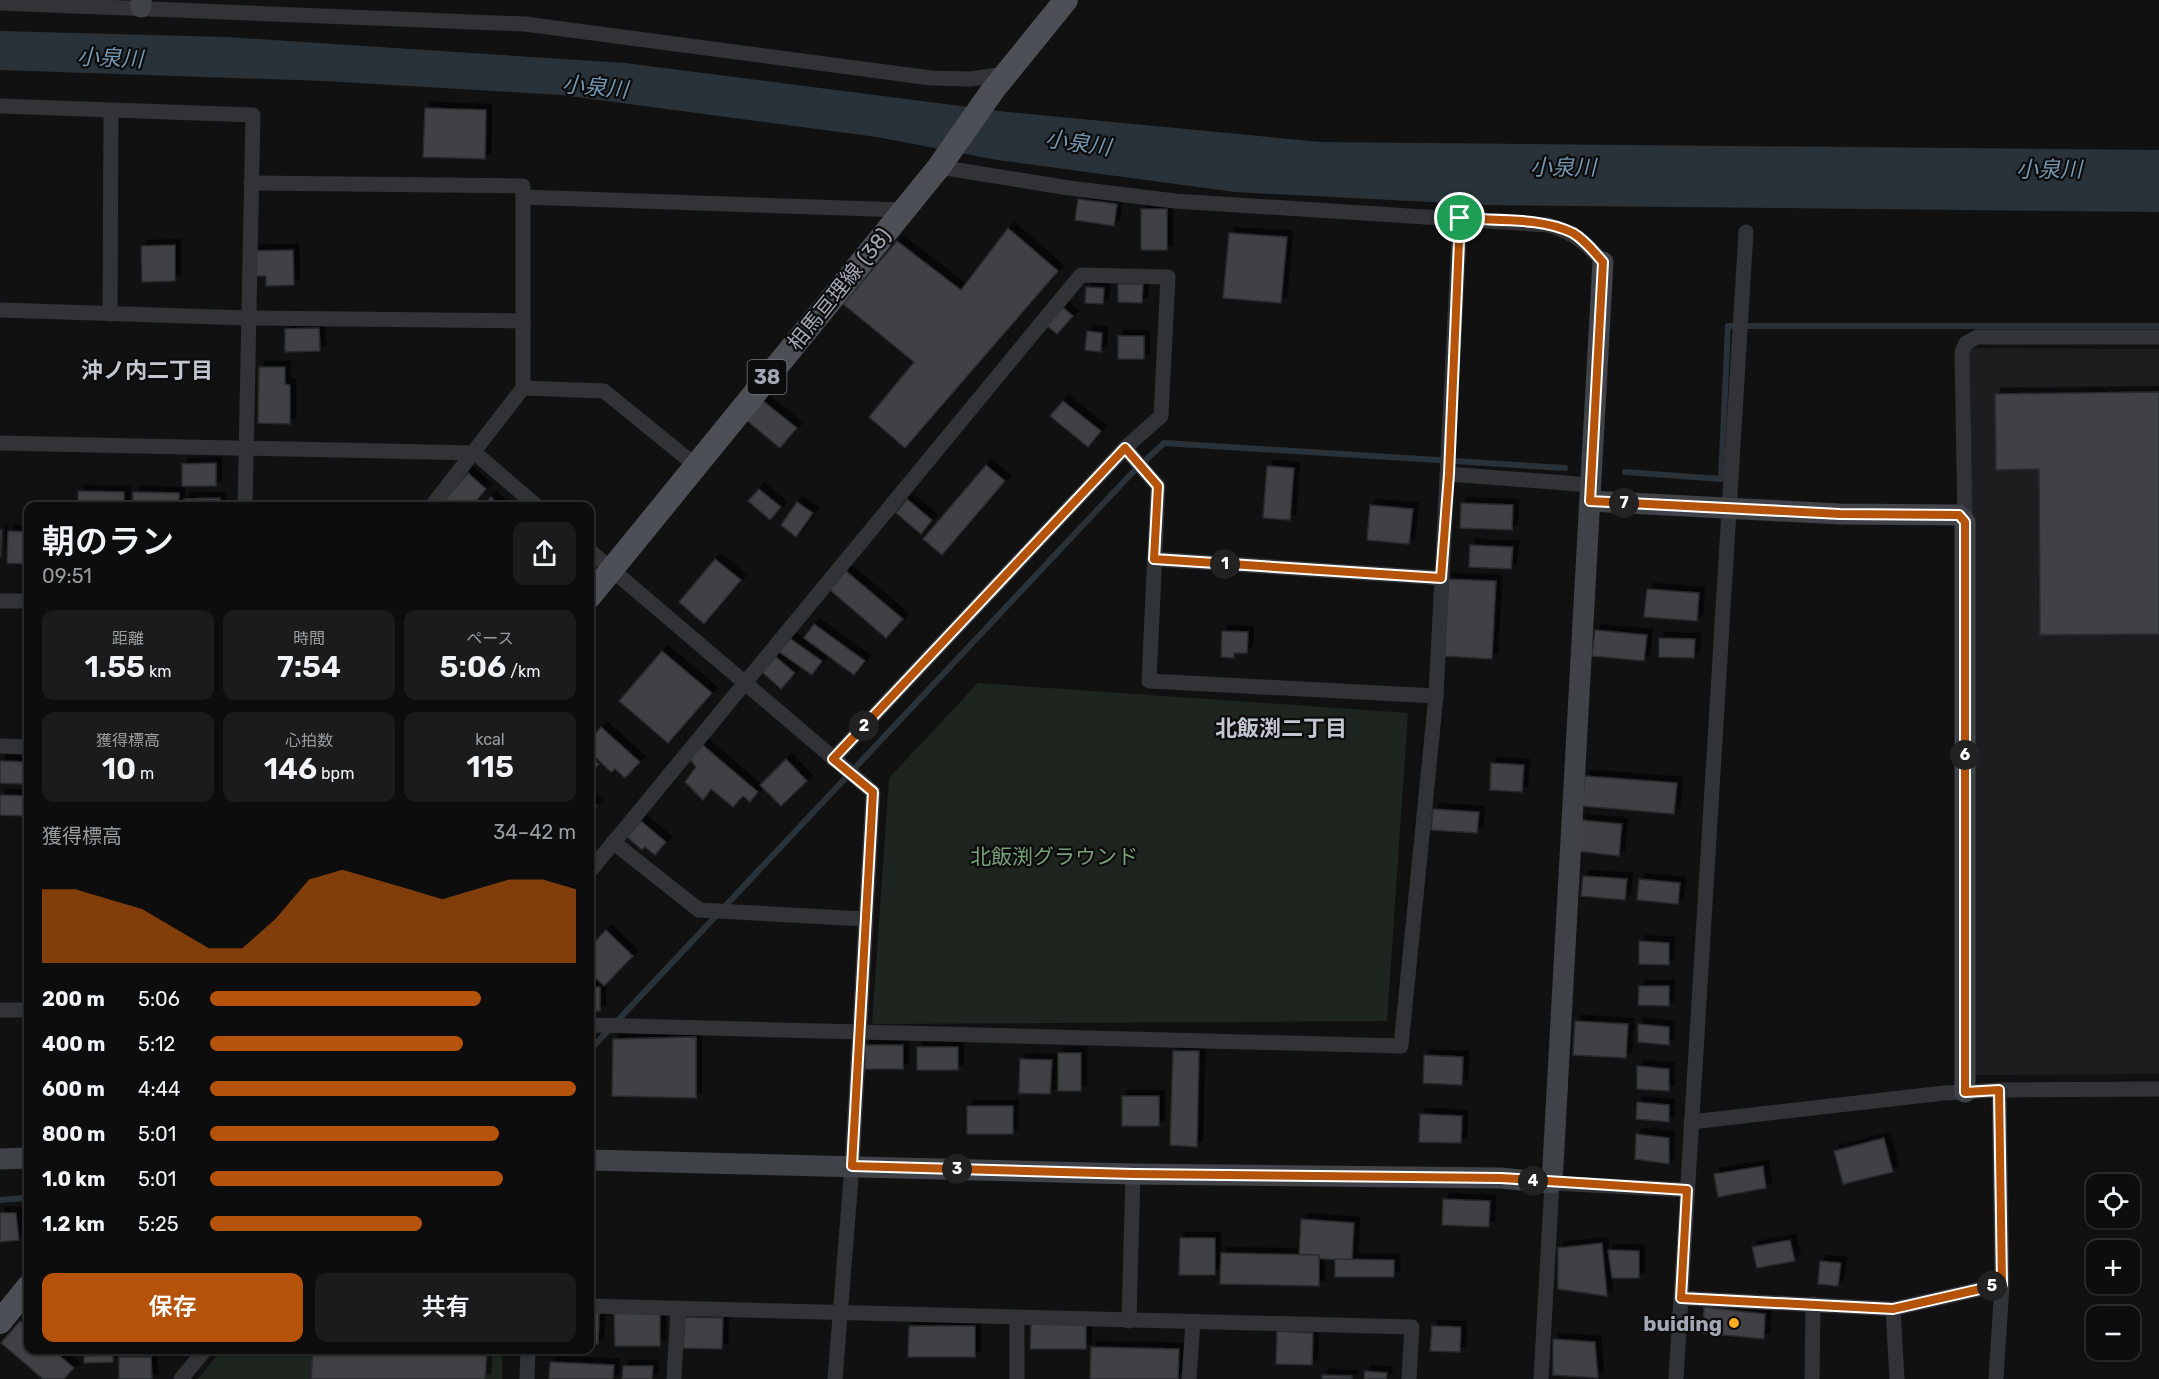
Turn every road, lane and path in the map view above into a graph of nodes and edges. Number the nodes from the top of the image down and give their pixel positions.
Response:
1 (1066, 0) edge
2 (0, 3) edge
3 (141, 3) edge
4 (999, 82) junction
5 (0, 106) edge
6 (111, 110) junction
7 (942, 163) junction
8 (251, 183) junction
9 (524, 197) junction
10 (904, 210) junction
11 (1460, 218) junction
12 (1746, 232) dead end
13 (1603, 262) joint
14 (0, 310) edge
15 (110, 314) junction
16 (249, 318) junction
17 (524, 321) junction
18 (2159, 337) edge
19 (524, 388) junction
20 (0, 443) edge
21 (246, 448) junction
22 (1127, 451) junction
23 (474, 453) junction
24 (695, 465) junction
25 (1450, 465) junction
26 (1591, 493) junction
27 (245, 502) edge
28 (435, 502) edge
29 (532, 502) edge
30 (1731, 509) junction
31 (1965, 522) junction
32 (594, 554) edge
33 (1154, 559) junction
34 (611, 569) junction
35 (1441, 578) junction
36 (594, 591) edge
37 (0, 601) edge
38 (24, 602) edge
39 (743, 682) junction
40 (1436, 696) junction
41 (0, 746) edge
42 (24, 747) edge
43 (837, 762) junction
44 (613, 842) junction
45 (594, 866) edge
46 (866, 920) junction
47 (0, 1010) edge
48 (24, 1010) edge
49 (594, 1025) edge
50 (858, 1034) junction
51 (2159, 1089) edge
52 (1999, 1090) junction
53 (1965, 1092) junction
54 (1691, 1122) junction
55 (24, 1158) edge
56 (0, 1159) edge
57 (594, 1160) edge
58 (852, 1166) junction
59 (1133, 1174) junction
60 (1552, 1183) junction
61 (1687, 1190) junction
62 (2002, 1284) junction
63 (24, 1292) edge
64 (1681, 1298) junction
65 (1813, 1304) junction
66 (594, 1306) edge
67 (678, 1308) junction
68 (1893, 1309) junction
69 (841, 1314) junction
70 (1017, 1318) junction
71 (1129, 1321) junction
72 (0, 1322) edge
73 (1193, 1322) junction
74 (202, 1354) edge
75 (528, 1354) edge
76 (181, 1379) edge
77 (527, 1379) edge
78 (674, 1379) edge
79 (835, 1379) edge
80 (1017, 1379) edge
81 (1189, 1379) edge
82 (1409, 1379) edge
83 (1541, 1379) edge
84 (1676, 1379) edge
85 (1812, 1379) edge
86 (1897, 1379) edge
87 (1996, 1379) edge

1 - 4 main road, 38
2 - 3 street
3 - 4 street
4 - 7 main road, 相馬亘理線 (38) / 38
5 - 6 street
6 - 8 street
6 - 15 street
7 - 10 main road, 相馬亘理線 (38) / 38
7 - 11 street
8 - 9 street
8 - 16 street
9 - 10 street
9 - 17 street
10 - 24 main road, 相馬亘理線 (38) / 38
11 - 13 street
11 - 25 street
12 - 30 street
13 - 26 street
14 - 15 street
15 - 16 street
16 - 17 street
16 - 21 street
17 - 19 street
18 - 31 street
19 - 23 street
19 - 24 street
20 - 21 street
21 - 23 street
21 - 27 street
22 - 33 street
22 - 39 street
22 - 43 street
23 - 28 street
23 - 29 street
24 - 34 main road, 相馬亘理線 (38) / 38
25 - 26 street
25 - 35 street
26 - 30 street
26 - 60 street
30 - 31 street
30 - 54 street
31 - 53 street
32 - 34 street
33 - 35 street
33 - 40 street
34 - 36 main road, 相馬亘理線 (38) / 38
34 - 39 street
35 - 40 street
37 - 38 street
39 - 43 street
39 - 44 street
40 - 50 street
41 - 42 street
43 - 46 street
44 - 45 street
44 - 46 street
46 - 50 street
47 - 48 street
49 - 50 street
50 - 58 street
51 - 52 street
52 - 53 street
52 - 62 street
53 - 54 street
54 - 61 street
55 - 56 street
57 - 58 street
58 - 59 street
58 - 69 street
59 - 60 street
59 - 71 street
60 - 61 street
60 - 83 street
61 - 64 street
62 - 68 street
62 - 87 street
63 - 72 main road
64 - 65 street
64 - 84 street
65 - 68 street
65 - 85 street
66 - 67 street
67 - 69 street
67 - 78 street
68 - 86 street
69 - 70 street
69 - 79 street
70 - 71 street
70 - 80 street
71 - 73 street
73 - 81 street
73 - 82 street
74 - 76 street
75 - 77 street

